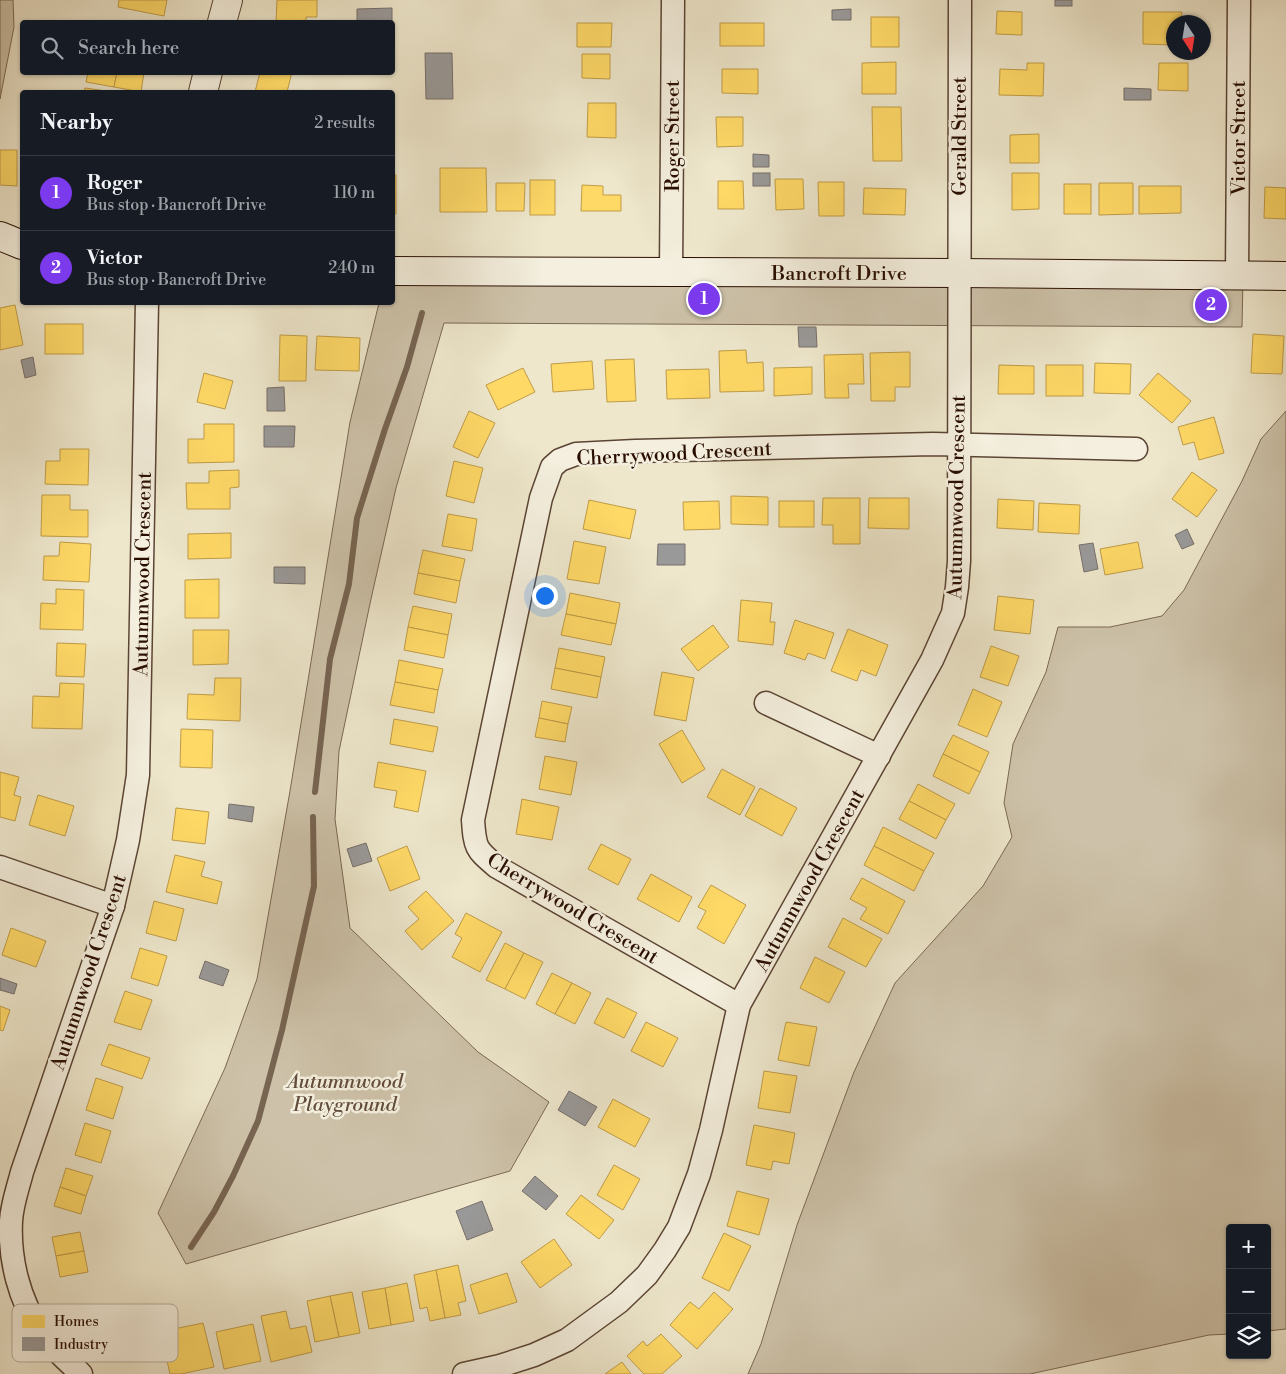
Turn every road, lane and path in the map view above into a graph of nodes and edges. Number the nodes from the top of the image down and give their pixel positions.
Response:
1 (228, 0) edge
2 (673, 0) edge
3 (960, 0) edge
4 (1239, 0) edge
5 (223, 20) edge
6 (207, 75) edge
7 (204, 90) edge
8 (0, 236) edge
9 (20, 244) edge
10 (395, 271) edge
11 (672, 273) junction
12 (958, 273) junction
13 (1237, 275) junction
14 (1286, 276) edge
15 (147, 305) edge
16 (960, 444) junction
17 (1136, 449) dead end
18 (766, 703) dead end
19 (879, 756) junction
20 (0, 867) edge
21 (113, 906) junction
22 (739, 1005) junction
23 (26, 1304) edge
24 (69, 1362) edge
25 (80, 1374) edge
26 (464, 1374) edge

1 - 5 main road
2 - 11 street, Roger Street
3 - 12 street, Gerald Street
4 - 13 street, Victor Street
6 - 7 main road
8 - 9 main road
10 - 11 main road, Bancroft Drive
11 - 12 main road, Bancroft Drive
12 - 13 main road, Bancroft Drive
12 - 16 street, Autumnwood Crescent
13 - 14 main road, Bancroft Drive
15 - 21 street, Autumnwood Crescent
16 - 17 street, Cherrywood Crescent
16 - 19 street, Autumnwood Crescent
16 - 22 street, Cherrywood Crescent
18 - 19 street
19 - 22 street, Autumnwood Crescent
20 - 21 street
21 - 23 street, Autumnwood Crescent
22 - 26 street, Autumnwood Crescent
24 - 25 street, Autumnwood Crescent

